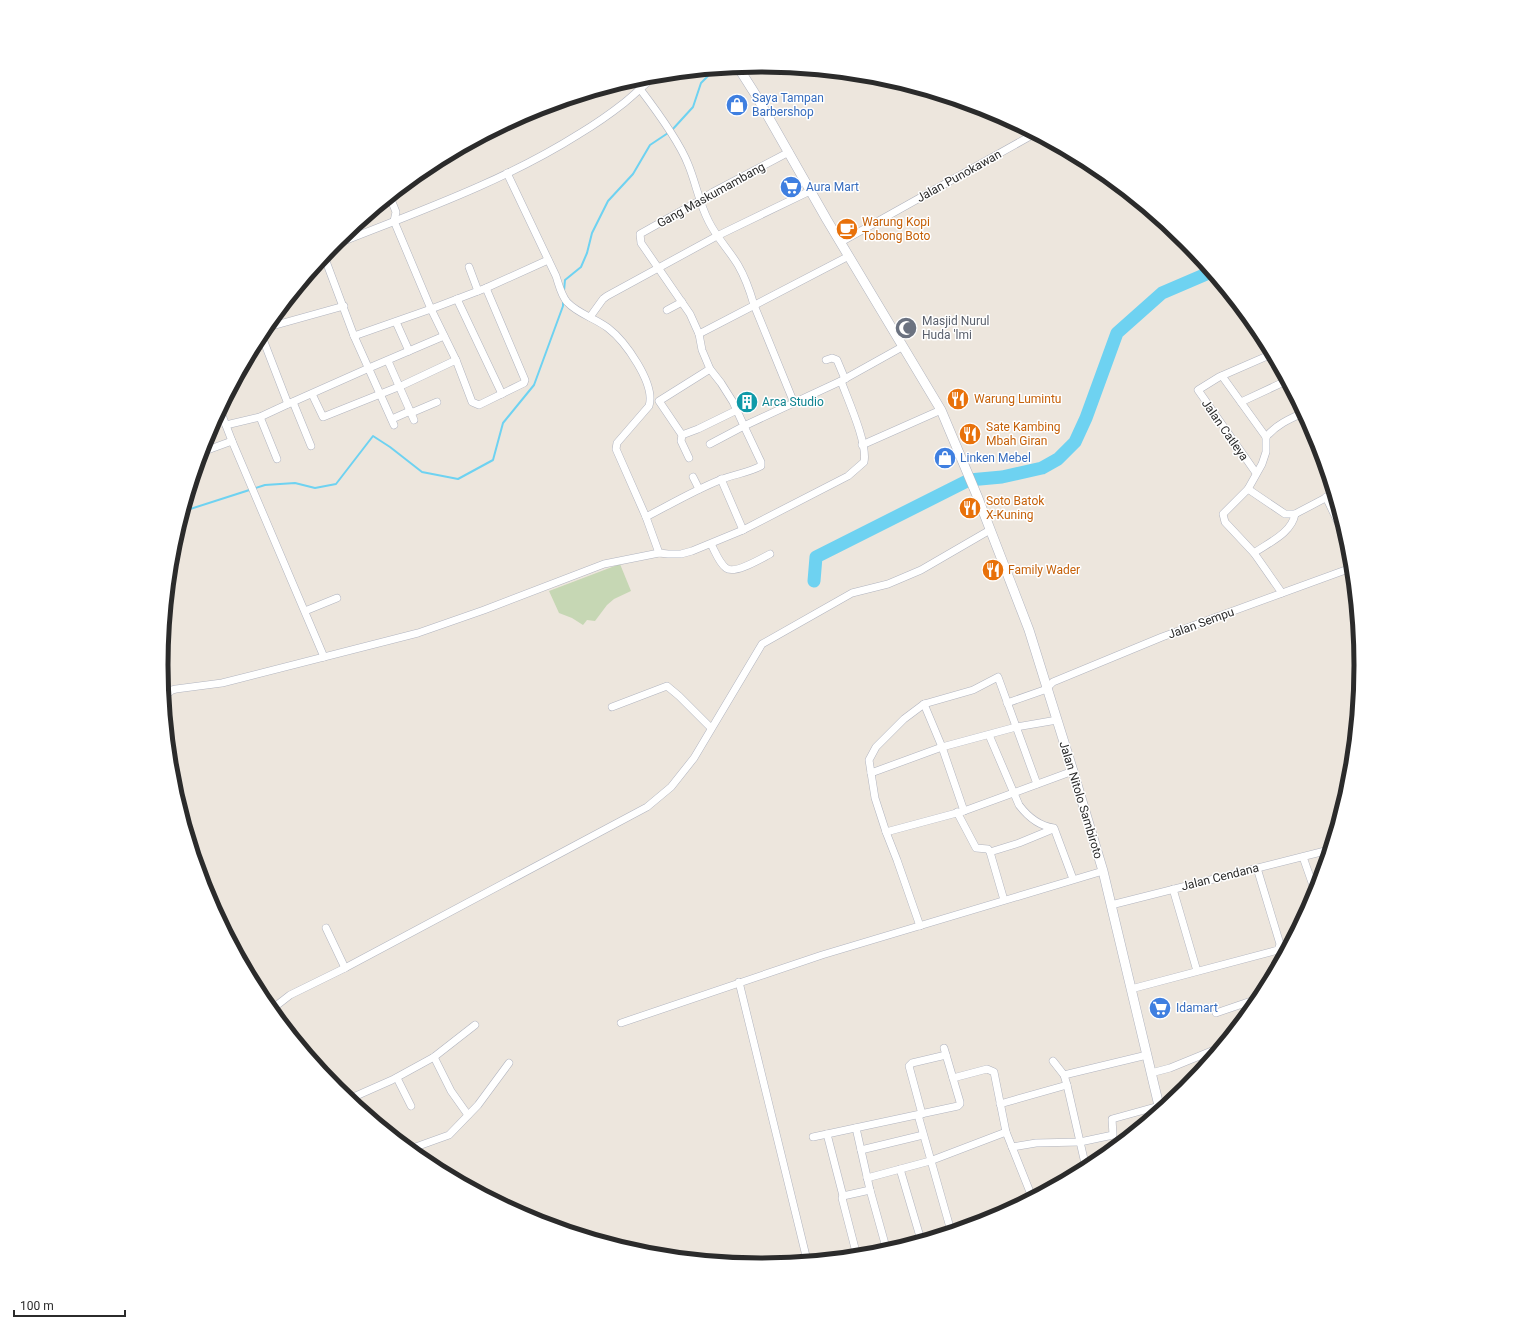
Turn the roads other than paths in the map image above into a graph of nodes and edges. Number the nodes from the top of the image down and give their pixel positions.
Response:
1 (741, 73) edge
2 (648, 83) edge
3 (640, 90) junction
4 (1030, 136) edge
5 (789, 152) junction
6 (507, 174) junction
7 (810, 191) junction
8 (699, 201) junction
9 (392, 202) edge
10 (394, 221) junction
11 (717, 236) junction
12 (349, 239) edge
13 (841, 242) junction
14 (849, 256) junction
15 (548, 260) junction
16 (326, 262) edge
17 (469, 267) dead end
18 (658, 267) junction
19 (486, 288) junction
20 (478, 291) junction
21 (457, 299) junction
22 (682, 302) junction
23 (754, 305) junction
24 (344, 306) junction
25 (431, 309) junction
26 (667, 310) dead end
27 (590, 317) junction
28 (396, 322) junction
29 (276, 325) edge
30 (699, 334) junction
31 (354, 336) junction
32 (444, 336) junction
33 (264, 342) edge
34 (902, 347) junction
35 (409, 351) junction
36 (1267, 356) edge
37 (456, 360) junction
38 (826, 360) dead end
39 (388, 361) junction
40 (369, 368) junction
41 (710, 369) junction
42 (1222, 376) junction
43 (843, 380) junction
44 (1282, 383) edge
45 (398, 386) junction
46 (380, 393) junction
47 (312, 394) junction
48 (502, 394) junction
49 (659, 401) junction
50 (437, 402) dead end
51 (1241, 402) junction
52 (291, 403) junction
53 (650, 403) junction
54 (794, 403) junction
55 (737, 410) junction
56 (941, 410) junction
57 (411, 415) junction
58 (1298, 415) edge
59 (223, 417) edge
60 (260, 417) junction
61 (226, 425) junction
62 (744, 426) junction
63 (682, 435) junction
64 (1266, 437) junction
65 (232, 441) junction
66 (710, 444) dead end
67 (862, 445) junction
68 (311, 446) dead end
69 (208, 450) edge
70 (689, 458) dead end
71 (277, 459) dead end
72 (1256, 473) junction
73 (693, 477) dead end
74 (721, 479) junction
75 (699, 489) junction
76 (1248, 489) junction
77 (1330, 495) edge
78 (1295, 514) junction
79 (646, 517) junction
80 (743, 530) junction
81 (990, 530) junction
82 (711, 544) junction
83 (659, 553) junction
84 (1254, 553) junction
85 (770, 554) dead end
86 (1346, 570) edge
87 (1282, 593) junction
88 (336, 598) dead end
89 (304, 611) junction
90 (324, 657) junction
91 (1048, 685) junction
92 (169, 693) edge
93 (1007, 703) junction
94 (924, 704) junction
95 (612, 707) dead end
96 (1057, 720) junction
97 (1016, 727) junction
98 (710, 728) junction
99 (989, 735) junction
100 (942, 747) junction
101 (1073, 771) junction
102 (871, 773) junction
103 (1037, 784) junction
104 (1013, 793) junction
105 (960, 811) junction
106 (1054, 828) junction
107 (886, 832) junction
108 (1324, 851) edge
109 (990, 852) junction
110 (1303, 857) junction
111 (1257, 868) junction
112 (1103, 871) junction
113 (1073, 879) junction
114 (1312, 883) edge
115 (1173, 888) junction
116 (1004, 900) junction
117 (1111, 905) junction
118 (920, 926) junction
119 (326, 928) dead end
120 (345, 968) junction
121 (1197, 971) junction
122 (739, 982) junction
123 (1131, 989) junction
124 (1248, 1002) edge
125 (277, 1006) edge
126 (1216, 1013) dead end
127 (621, 1023) dead end
128 (475, 1025) dead end
129 (1211, 1051) edge
130 (1147, 1055) junction
131 (434, 1058) junction
132 (1053, 1061) dead end
133 (509, 1063) dead end
134 (1151, 1073) junction
135 (1064, 1075) junction
136 (397, 1078) junction
137 (953, 1078) junction
138 (1067, 1085) junction
139 (355, 1096) edge
140 (1000, 1104) junction
141 (1159, 1104) edge
142 (411, 1106) dead end
143 (1154, 1109) edge
144 (920, 1114) junction
145 (468, 1115) junction
146 (856, 1128) junction
147 (1006, 1132) junction
148 (828, 1134) junction
149 (923, 1135) junction
150 (813, 1137) dead end
151 (1080, 1142) junction
152 (416, 1147) edge
153 (1012, 1147) junction
154 (860, 1150) junction
155 (930, 1161) junction
156 (1084, 1162) edge
157 (900, 1169) junction
158 (867, 1178) junction
159 (870, 1190) junction
160 (1030, 1193) edge
161 (843, 1196) junction
162 (950, 1228) edge
163 (920, 1236) edge
164 (885, 1245) edge
165 (856, 1250) edge
166 (806, 1256) edge

1 - 5 street, Jalan Nitolo Sambiroto
2 - 3 street
3 - 6 street
3 - 8 street
4 - 13 street, Jalan Punokawan
5 - 7 street, Jalan Nitolo Sambiroto
5 - 8 street, Gang Maskumambang
6 - 10 street
6 - 15 street
7 - 11 street
7 - 13 street, Jalan Nitolo Sambiroto
8 - 11 street
8 - 18 street, Gang Maskumambang
9 - 10 street
10 - 12 street
10 - 25 street
11 - 18 street
11 - 23 street
13 - 14 street, Jalan Nitolo Sambiroto
14 - 23 street
14 - 34 street, Jalan Nitolo Sambiroto
15 - 19 street
15 - 27 street
16 - 24 street
17 - 20 street
18 - 22 street
18 - 27 street
19 - 20 street
19 - 48 street
20 - 21 street
21 - 25 street
21 - 48 street
22 - 26 street
22 - 30 street
23 - 30 street
23 - 54 street
24 - 29 street
24 - 31 street
25 - 28 street
25 - 32 street
27 - 53 street
28 - 31 street
28 - 35 street
30 - 41 street
31 - 40 street
32 - 35 street
32 - 37 street
33 - 52 street
34 - 43 street
34 - 56 street, Jalan Nitolo Sambiroto
35 - 39 street
36 - 42 street
37 - 45 street
37 - 48 street
38 - 43 street
39 - 40 street
39 - 45 street
40 - 46 street
40 - 47 street
41 - 49 street
41 - 55 street
42 - 51 street
42 - 72 street, Jalan Catleya
43 - 54 street
43 - 67 street
44 - 51 street
45 - 46 street
45 - 57 street
46 - 47 street
46 - 57 street
47 - 52 street
49 - 53 street
49 - 63 street
50 - 57 street
51 - 64 street
52 - 60 street
52 - 68 street
53 - 79 street
54 - 62 street
55 - 62 street
55 - 63 street
56 - 67 street
56 - 81 street, Jalan Nitolo Sambiroto
58 - 64 street
59 - 61 street
60 - 61 street
60 - 71 street
61 - 65 street
62 - 66 street
62 - 74 street
63 - 70 street
64 - 72 street
65 - 69 street
65 - 89 street
67 - 80 street
72 - 76 street
73 - 75 street
74 - 75 street
74 - 80 street
75 - 79 street
76 - 78 street
76 - 84 street
77 - 78 street
78 - 84 street
79 - 83 street
80 - 82 street
81 - 91 street, Jalan Nitolo Sambiroto
81 - 98 street
82 - 83 street
82 - 85 street
83 - 90 street
84 - 87 street
86 - 87 street, Jalan Sempu
87 - 91 street, Jalan Sempu
88 - 89 street
89 - 90 street
90 - 92 street
91 - 93 street, Jalan Sempu
91 - 96 street, Jalan Nitolo Sambiroto
93 - 94 street
93 - 97 street
94 - 100 street
94 - 102 street
95 - 98 street
96 - 97 street
96 - 101 street, Jalan Nitolo Sambiroto
97 - 99 street
97 - 103 street
98 - 120 street
99 - 100 street
99 - 104 street
100 - 102 street
100 - 105 street
101 - 103 street
101 - 112 street, Jalan Nitolo Sambiroto
102 - 107 street
103 - 104 street
104 - 105 street
104 - 106 street
105 - 107 street
105 - 109 street
106 - 109 street
106 - 113 street
107 - 118 street
108 - 110 street, Jalan Cendana
109 - 116 street
110 - 111 street, Jalan Cendana
110 - 114 street
111 - 115 street, Jalan Cendana
111 - 121 street
112 - 113 street
112 - 117 street, Jalan Nitolo Sambiroto
113 - 116 street
115 - 117 street, Jalan Cendana
115 - 121 street
116 - 118 street
117 - 123 street, Jalan Nitolo Sambiroto
118 - 122 street
119 - 120 street
120 - 125 street
121 - 123 street
122 - 127 street
122 - 166 street
123 - 130 street, Jalan Nitolo Sambiroto
124 - 126 street
128 - 131 street
129 - 134 street
130 - 134 street, Jalan Nitolo Sambiroto
130 - 135 street
131 - 136 street
131 - 145 street
132 - 135 street
133 - 145 street
134 - 141 street, Jalan Nitolo Sambiroto
135 - 138 street
136 - 139 street
136 - 142 street
137 - 140 street
137 - 144 street
137 - 144 street
138 - 140 street
138 - 151 street
140 - 147 street
143 - 151 street
144 - 146 street
144 - 149 street
145 - 152 street
146 - 148 street
146 - 154 street
147 - 153 street
147 - 155 street
148 - 150 street
148 - 161 street
149 - 154 street
149 - 155 street
151 - 153 street
151 - 156 street
153 - 160 street
154 - 158 street
155 - 157 street
155 - 162 street
157 - 158 street
157 - 163 street
158 - 159 street
159 - 161 street
159 - 164 street
161 - 165 street

